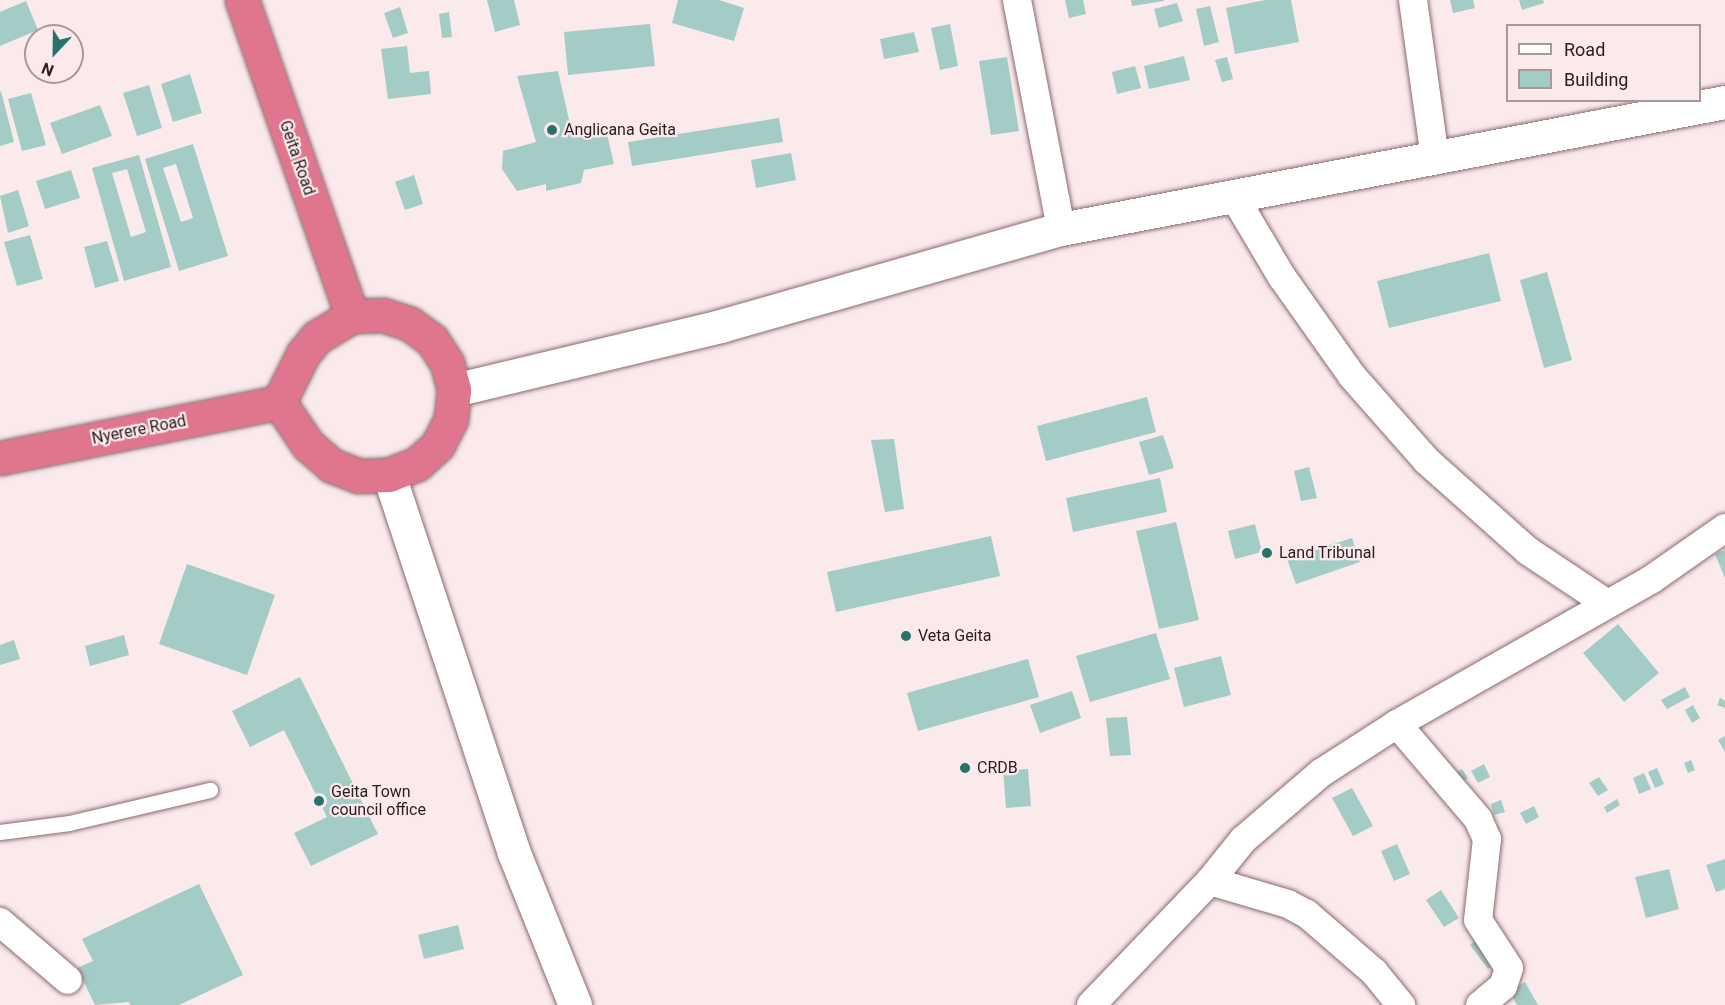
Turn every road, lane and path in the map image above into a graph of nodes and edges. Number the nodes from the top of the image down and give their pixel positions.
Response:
1 (242, 0) edge
2 (1017, 0) edge
3 (1413, 0) edge
4 (1725, 102) edge
5 (1435, 159) junction
6 (1235, 198) junction
7 (1060, 229) junction
8 (352, 316) junction
9 (454, 390) junction
10 (279, 402) junction
11 (0, 458) edge
12 (390, 475) junction
13 (1725, 528) edge
14 (1606, 603) junction
15 (1397, 724) junction
16 (210, 790) dead end
17 (0, 832) edge
18 (1210, 881) junction
19 (0, 922) edge
20 (68, 980) dead end
21 (575, 1005) edge
22 (1091, 1005) edge
23 (1401, 1005) edge
24 (1480, 1005) edge

1 - 8 highway, Geita Road
2 - 7 street
3 - 5 street
4 - 5 street
5 - 6 street
6 - 7 street
6 - 14 street
7 - 9 street
8 - 9 highway
8 - 10 highway
9 - 12 highway
10 - 11 highway, Nyerere Road
10 - 12 highway
12 - 21 street
13 - 14 street
14 - 15 street
15 - 18 street
15 - 24 street
16 - 17 lane
18 - 22 street
18 - 23 street
19 - 20 street

